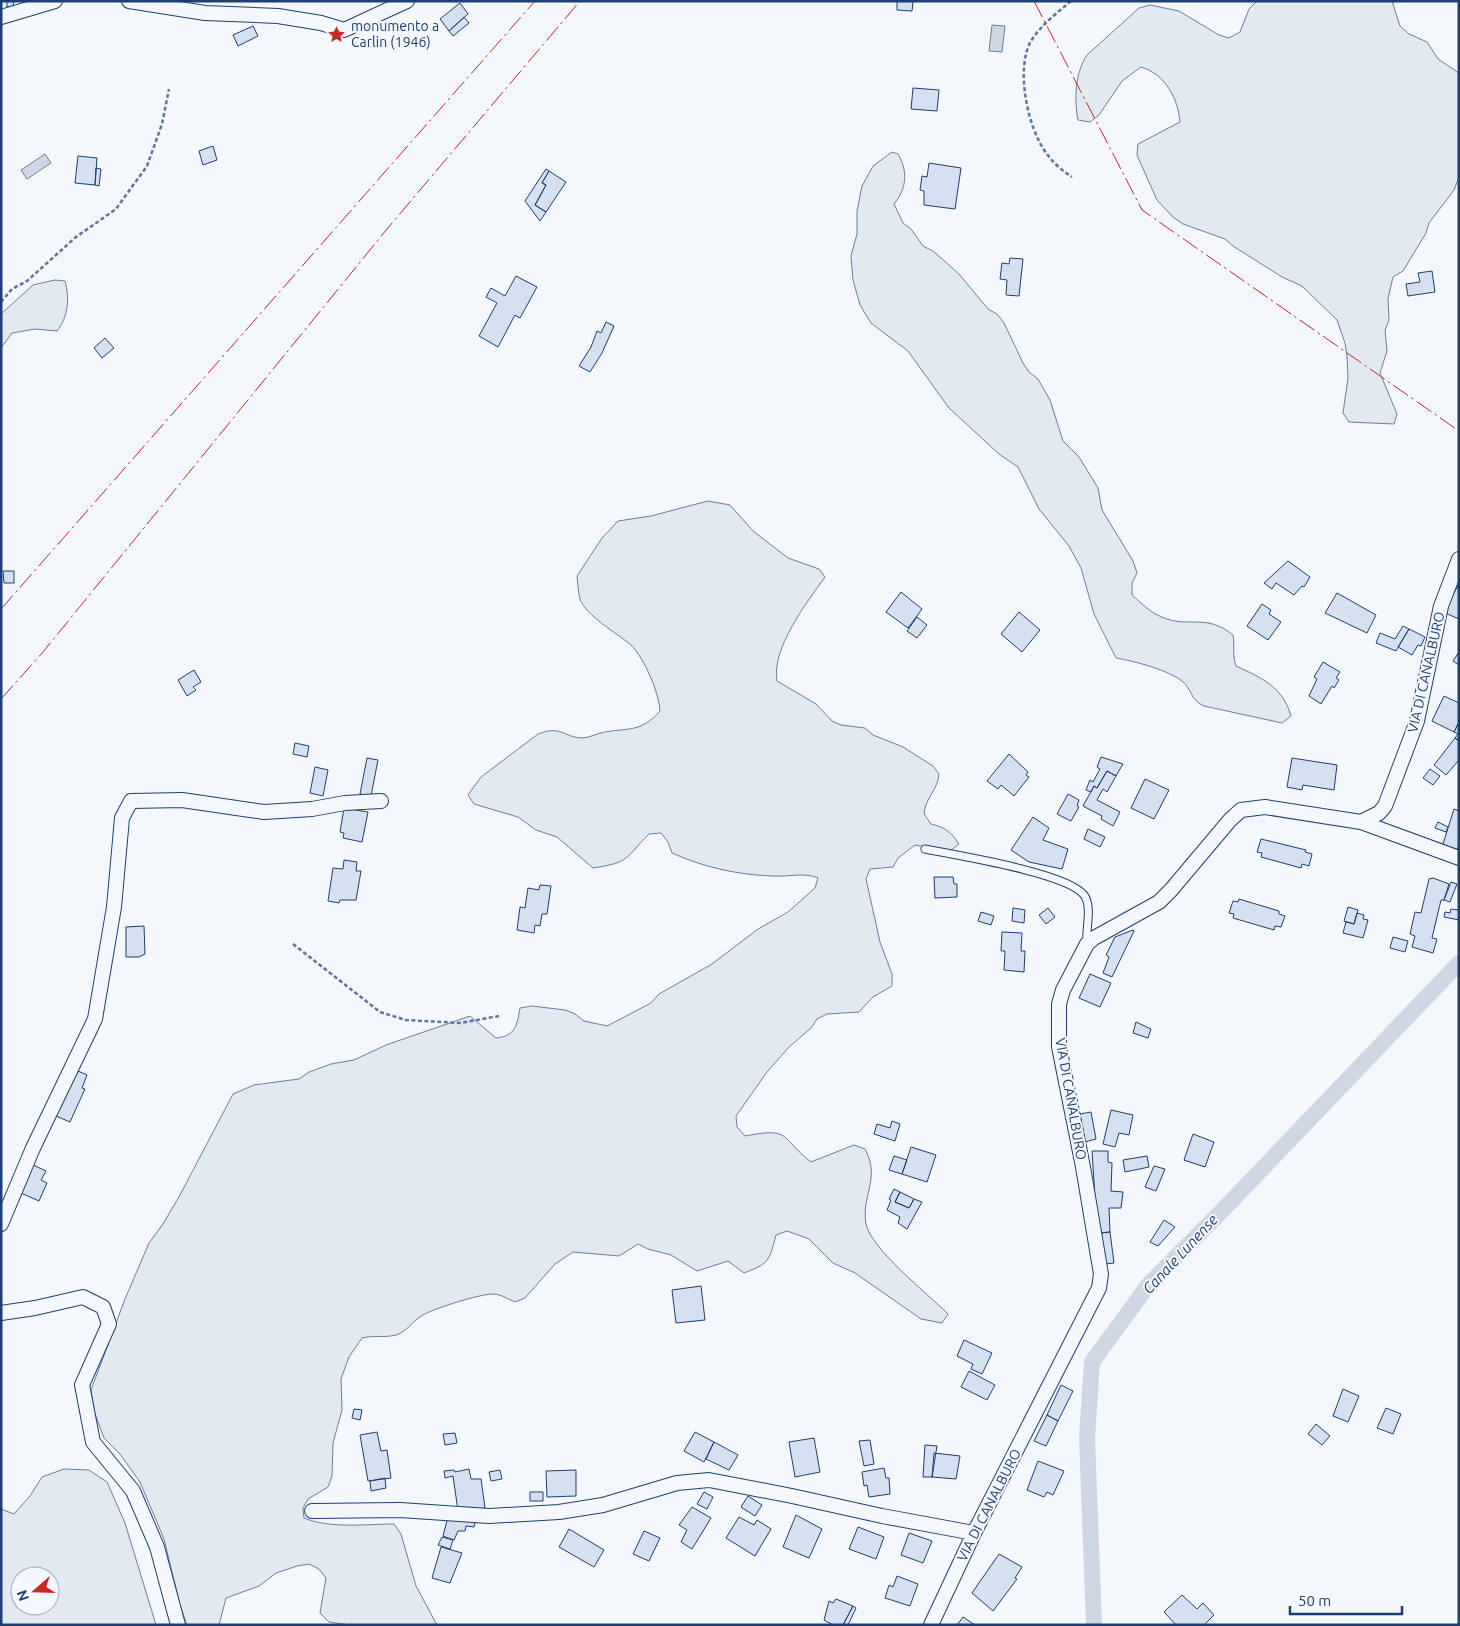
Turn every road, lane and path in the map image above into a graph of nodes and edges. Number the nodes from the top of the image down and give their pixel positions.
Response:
1 (55, 1) edge
2 (129, 1) edge
3 (406, 1) edge
4 (1072, 1) edge
5 (1, 17) edge
6 (169, 89) dead end
7 (1072, 177) dead end
8 (1, 302) edge
9 (1459, 559) edge
10 (381, 801) dead end
11 (1361, 822) junction
12 (925, 849) dead end
13 (1459, 858) edge
14 (293, 944) dead end
15 (1087, 944) junction
16 (499, 1016) dead end
17 (1, 1224) edge
18 (1, 1313) edge
19 (312, 1511) dead end
20 (974, 1532) junction
21 (178, 1625) edge
22 (930, 1625) edge

1 - 5 street
2 - 3 street
4 - 7 path
6 - 8 path
9 - 11 street, VIA DI CANALBURO
10 - 17 street
11 - 13 street
11 - 15 street
12 - 15 lane
14 - 16 path
15 - 20 street, VIA DI CANALBURO
18 - 21 street
19 - 20 street
20 - 22 street, VIA DI CANALBURO

